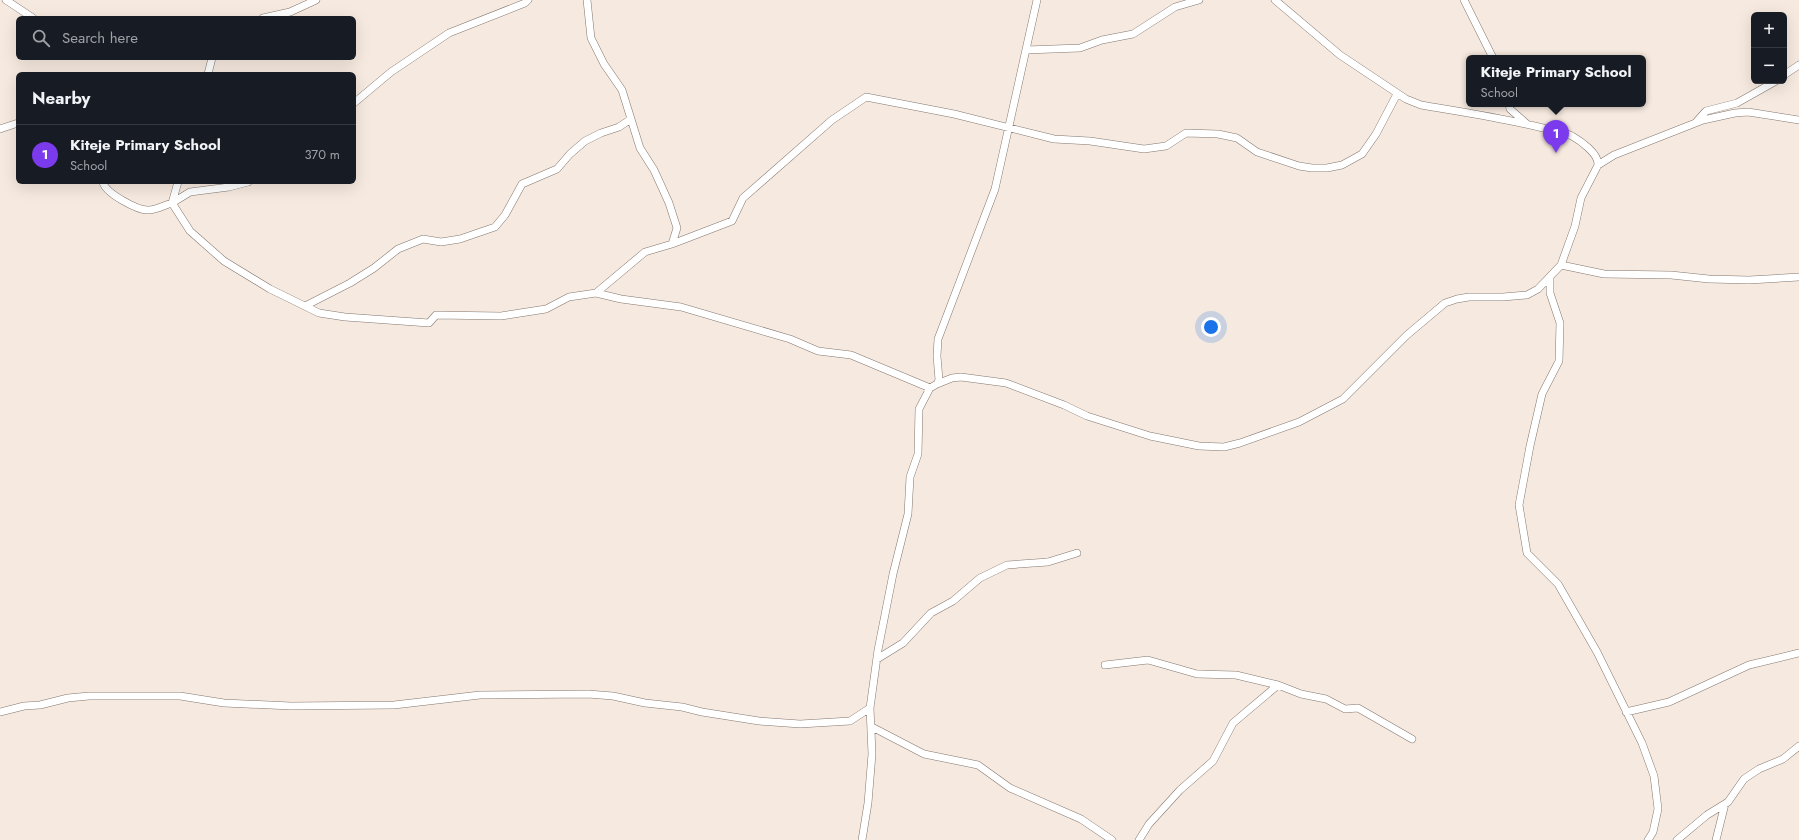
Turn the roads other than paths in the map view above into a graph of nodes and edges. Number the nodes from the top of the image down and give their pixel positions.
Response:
1 (6, 0) edge
2 (316, 0) edge
3 (528, 0) edge
4 (587, 0) edge
5 (1037, 0) edge
6 (1199, 0) edge
7 (1275, 0) edge
8 (1464, 0) edge
9 (30, 16) edge
10 (272, 16) edge
11 (1026, 50) junction
12 (1492, 55) edge
13 (212, 60) edge
14 (1799, 65) edge
15 (208, 72) edge
16 (1787, 73) edge
17 (1771, 84) edge
18 (1397, 94) junction
19 (356, 101) edge
20 (1510, 107) edge
21 (631, 119) junction
22 (1799, 120) edge
23 (1695, 123) junction
24 (16, 124) edge
25 (1527, 124) junction
26 (0, 129) edge
27 (1008, 129) junction
28 (1598, 165) junction
29 (104, 184) edge
30 (177, 184) edge
31 (240, 184) edge
32 (172, 203) junction
33 (672, 244) junction
34 (1561, 265) junction
35 (1799, 277) edge
36 (1550, 278) junction
37 (596, 293) junction
38 (305, 306) junction
39 (937, 384) junction
40 (930, 388) junction
41 (1077, 553) dead end
42 (1799, 653) edge
43 (877, 659) junction
44 (1105, 665) dead end
45 (1278, 685) junction
46 (870, 708) junction
47 (0, 712) edge
48 (1626, 712) junction
49 (872, 727) junction
50 (1412, 740) dead end
51 (1799, 746) edge
52 (1725, 804) junction
53 (862, 840) edge
54 (1112, 840) edge
55 (1139, 840) edge
56 (1648, 840) edge
57 (1677, 840) edge
58 (1716, 840) edge

1 - 9 street
2 - 10 street
3 - 19 street
4 - 21 street
5 - 11 street
6 - 11 street
7 - 18 street
8 - 12 street
11 - 27 street
13 - 15 street
14 - 16 street
17 - 23 street
18 - 25 street
18 - 27 street
20 - 25 street
21 - 33 street
21 - 38 street
22 - 23 street
23 - 28 street
24 - 26 street
25 - 28 street
27 - 33 street
27 - 39 street
28 - 34 street
29 - 32 street
30 - 32 street
31 - 32 street
32 - 38 street
33 - 37 street
34 - 35 street
34 - 36 street
36 - 39 street
36 - 48 street
37 - 38 street
37 - 40 street
39 - 40 street
40 - 43 street
41 - 43 street
42 - 48 street
43 - 46 street
44 - 45 street
45 - 50 street
45 - 55 street
46 - 47 street
46 - 49 street
48 - 56 street
49 - 53 street
49 - 54 street
51 - 52 street
52 - 57 street
52 - 58 street

